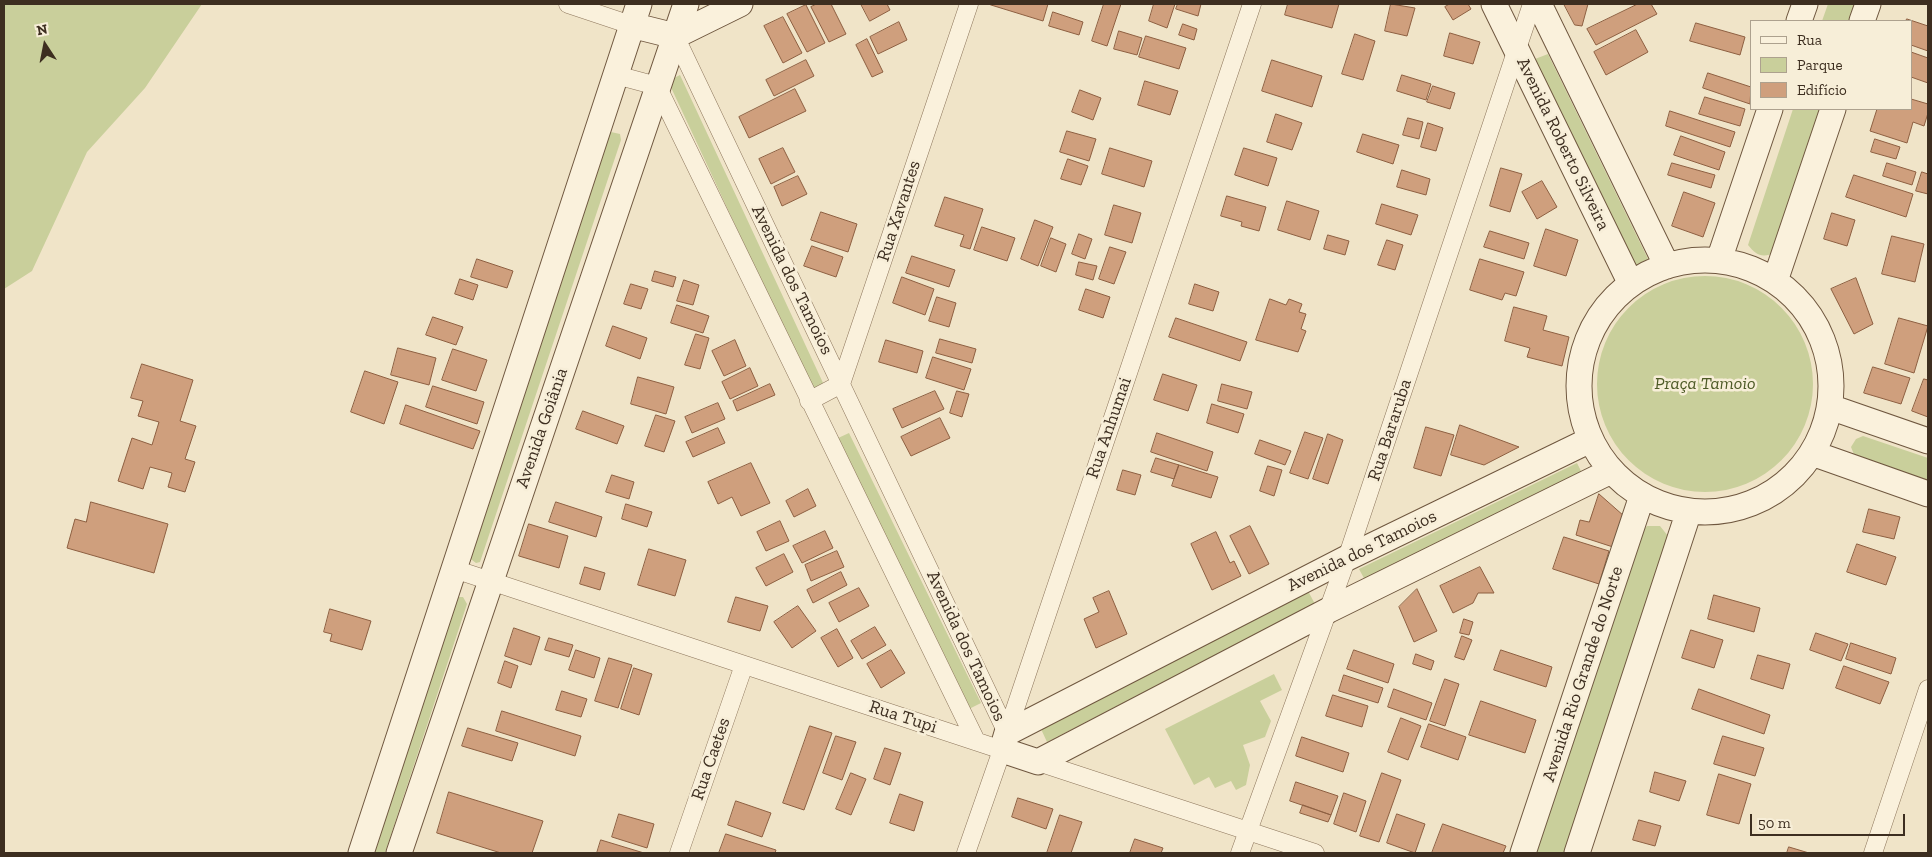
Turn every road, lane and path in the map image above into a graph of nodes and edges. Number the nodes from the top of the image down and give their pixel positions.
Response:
1 (568, 4) edge
2 (686, 4) edge
3 (740, 4) edge
4 (968, 4) edge
5 (1252, 4) edge
6 (1494, 4) edge
7 (1532, 4) edge
8 (1539, 4) edge
9 (1805, 4) edge
10 (1868, 4) edge
11 (635, 14) edge
12 (1799, 20) edge
13 (1862, 20) edge
14 (675, 36) junction
15 (1516, 50) junction
16 (616, 75) junction
17 (657, 86) junction
18 (1770, 110) edge
19 (1833, 110) edge
20 (1719, 260) junction
21 (1667, 266) junction
22 (1775, 281) junction
23 (1631, 284) junction
24 (842, 384) junction
25 (810, 402) junction
26 (1830, 407) junction
27 (1590, 440) junction
28 (1928, 441) edge
29 (1812, 453) junction
30 (1611, 471) junction
31 (1928, 494) edge
32 (1642, 496) junction
33 (1690, 511) junction
34 (1347, 558) junction
35 (454, 569) junction
36 (491, 582) junction
37 (1329, 610) junction
38 (744, 665) junction
39 (1928, 689) edge
40 (976, 741) junction
41 (1004, 741) junction
42 (1038, 762) junction
43 (1248, 831) junction
44 (361, 853) edge
45 (399, 853) edge
46 (679, 853) edge
47 (966, 853) edge
48 (1240, 853) edge
49 (1315, 853) edge
50 (1523, 853) edge
51 (1577, 853) edge
52 (1872, 853) edge

1 - 11 street
2 - 14 street, Avenida Goiânia
3 - 14 street
4 - 24 street, Rua Xavantes
5 - 41 street, Rua Anhumai
6 - 15 street, Avenida Roberto Silveira
7 - 15 street, Rua Bararuba
8 - 21 street
9 - 12 street
10 - 13 street
11 - 14 street
11 - 16 street
14 - 17 street, Avenida Goiânia
14 - 24 street, Avenida dos Tamoios
15 - 23 street, Avenida Roberto Silveira
15 - 34 street, Rua Bararuba
16 - 17 street
16 - 35 street
17 - 25 street, Avenida dos Tamoios
17 - 36 street, Avenida Goiânia
18 - 20 street
19 - 22 street
20 - 21 street
20 - 22 street
21 - 23 street
22 - 26 street
23 - 27 street
24 - 25 street
24 - 41 street, Avenida dos Tamoios
25 - 40 street, Avenida dos Tamoios
26 - 28 street
26 - 29 street
27 - 30 street
27 - 34 street, Avenida dos Tamoios
29 - 31 street
29 - 33 street
30 - 32 street
30 - 37 street
32 - 33 street
32 - 50 street, Avenida Rio Grande do Norte
33 - 51 street
34 - 37 street, Rua Bararuba
34 - 41 street, Avenida dos Tamoios
35 - 36 street, Rua Tupi
35 - 44 street
36 - 38 street, Rua Tupi
36 - 45 street, Avenida Goiânia
37 - 42 street
37 - 43 street, Rua Bararuba
38 - 40 street, Rua Tupi
38 - 46 street, Rua Caetes
39 - 52 street
40 - 41 street, Rua Tupi
41 - 42 street, Rua Tupi
41 - 47 street, Rua Anhumai
42 - 43 street, Rua Tupi
43 - 48 street, Rua Bararuba
43 - 49 street, Rua Tupi

